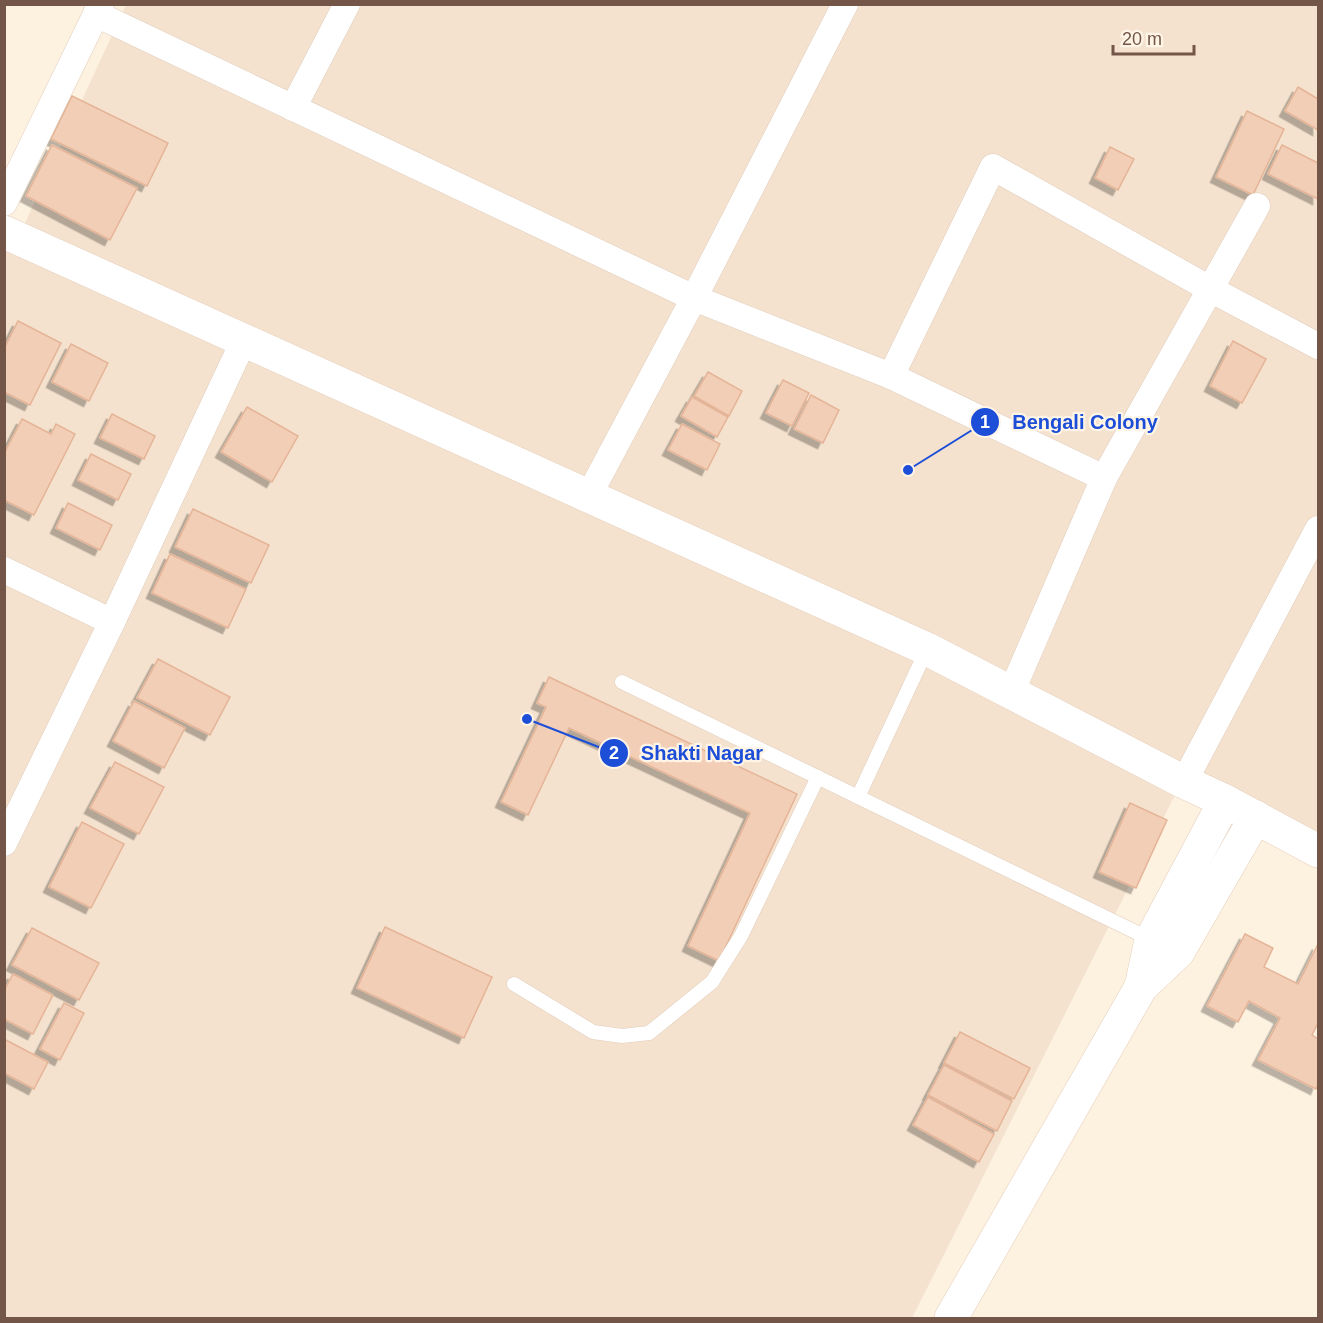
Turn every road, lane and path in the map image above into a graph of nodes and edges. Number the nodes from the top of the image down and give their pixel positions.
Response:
1 (347, 4) edge
2 (845, 4) edge
3 (99, 9) edge
4 (293, 108) junction
5 (4, 203) edge
6 (1257, 206) dead end
7 (4, 232) edge
8 (1210, 289) junction
9 (694, 298) junction
10 (244, 340) junction
11 (1318, 346) edge
12 (891, 376) junction
13 (1104, 478) junction
14 (588, 497) junction
15 (1318, 529) edge
16 (1310, 566) edge
17 (4, 570) edge
18 (112, 622) junction
19 (927, 649) junction
20 (622, 682) dead end
21 (1011, 693) junction
22 (818, 777) junction
23 (1184, 782) junction
24 (858, 797) junction
25 (1225, 801) junction
26 (12, 807) edge
27 (1256, 818) junction
28 (4, 843) edge
29 (1318, 851) edge
30 (1164, 946) junction
31 (513, 984) dead end
32 (951, 1318) edge

1 - 4 street
2 - 9 street
3 - 4 street
3 - 5 street
4 - 9 street
6 - 8 street
7 - 10 main road
8 - 11 street
8 - 12 street
8 - 13 street
9 - 12 street
9 - 14 street
10 - 14 main road
10 - 18 street
12 - 13 street
13 - 21 street
14 - 19 main road
15 - 16 street
16 - 23 street
17 - 18 street
18 - 26 street
19 - 21 main road
19 - 24 lane
20 - 22 lane
21 - 23 main road
22 - 24 lane
22 - 31 lane
23 - 25 main road
24 - 30 lane
25 - 27 main road
25 - 30 main road
26 - 28 street
27 - 29 main road
27 - 30 main road
30 - 32 main road

